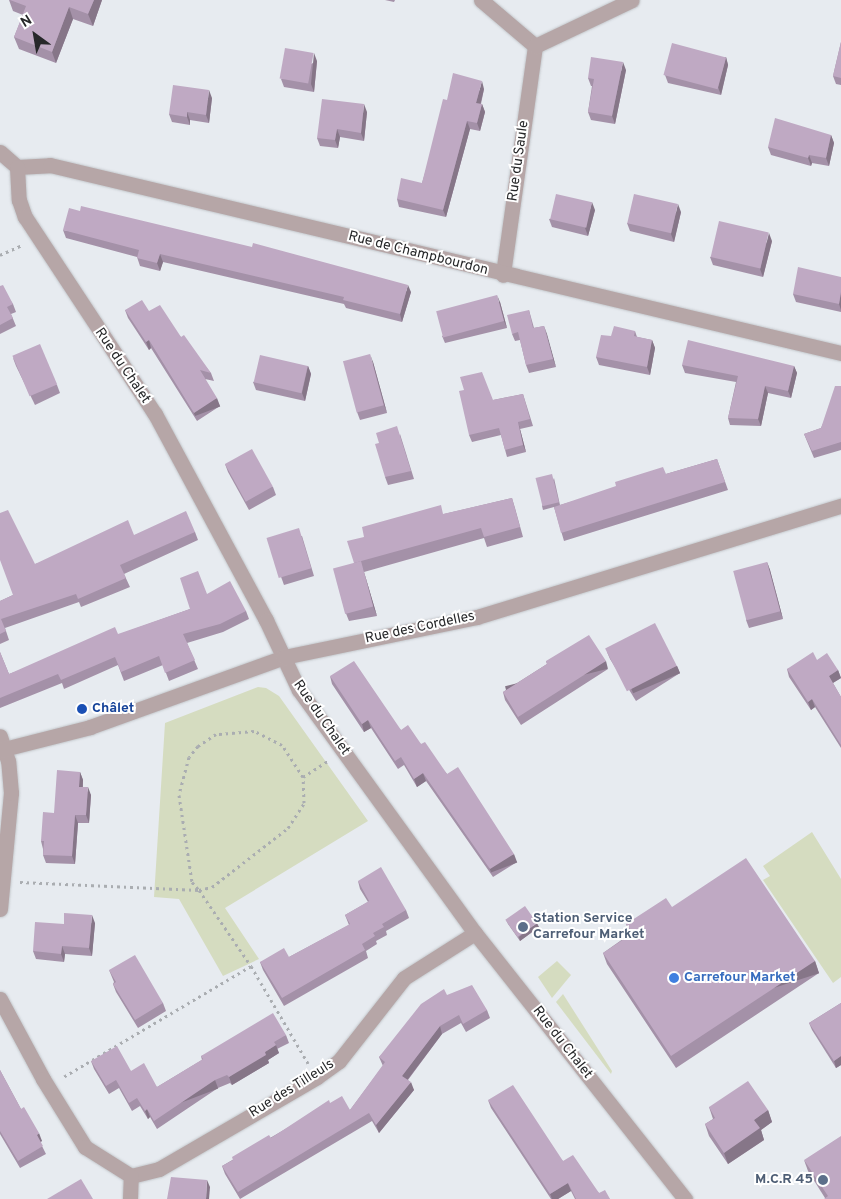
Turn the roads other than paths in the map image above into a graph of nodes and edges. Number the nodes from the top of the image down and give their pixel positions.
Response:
1 (481, 0) edge
2 (632, 0) edge
3 (535, 46) junction
4 (0, 152) edge
5 (17, 167) junction
6 (504, 275) junction
7 (841, 353) edge
8 (841, 506) edge
9 (284, 657) junction
10 (2, 745) edge
11 (0, 909) edge
12 (475, 933) junction
13 (0, 999) edge
14 (131, 1176) junction
15 (130, 1199) edge
16 (685, 1199) edge

1 - 3 street
2 - 3 street
3 - 6 street, Rue du Saule
4 - 5 street
5 - 6 street, Rue de Champbourdon
5 - 9 street, Rue du Chalet
6 - 7 street, Rue de Champbourdon
8 - 9 street, Rue des Cordelles
9 - 10 street, Rue des Cordelles
9 - 12 street, Rue du Chalet
10 - 11 street
12 - 14 street, Rue des Tilleuls
12 - 16 street, Rue du Chalet
13 - 14 street
14 - 15 street

